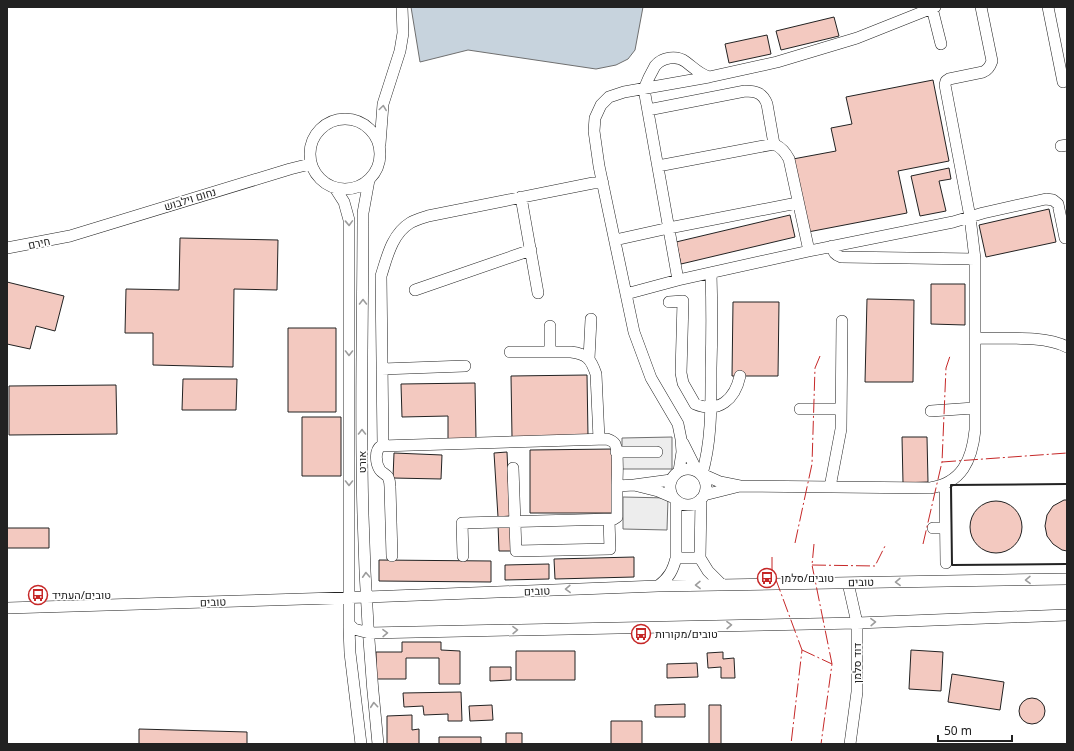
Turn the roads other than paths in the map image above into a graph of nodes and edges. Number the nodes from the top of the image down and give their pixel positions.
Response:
1 (402, 7) edge
2 (982, 7) edge
3 (1048, 7) edge
4 (933, 8) edge
5 (941, 44) dead end
6 (709, 77) junction
7 (1063, 82) dead end
8 (644, 89) junction
9 (648, 110) junction
10 (774, 144) junction
11 (380, 147) junction
12 (310, 164) junction
13 (658, 166) junction
14 (369, 180) junction
15 (603, 183) junction
16 (335, 188) junction
17 (521, 197) junction
18 (798, 203) junction
19 (970, 217) junction
20 (669, 228) junction
21 (70, 236) joint
22 (1065, 238) dead end
23 (615, 240) junction
24 (832, 246) junction
25 (7, 248) edge
26 (531, 250) junction
27 (809, 251) junction
28 (975, 259) junction
29 (711, 273) junction
30 (678, 280) junction
31 (416, 290) dead end
32 (538, 293) dead end
33 (626, 294) junction
34 (669, 302) dead end
35 (591, 319) dead end
36 (842, 321) dead end
37 (550, 326) dead end
38 (975, 338) junction
39 (1067, 347) edge
40 (510, 352) dead end
41 (550, 352) junction
42 (589, 359) junction
43 (465, 366) dead end
44 (382, 369) junction
45 (740, 376) dead end
46 (711, 406) junction
47 (974, 408) junction
48 (800, 409) dead end
49 (841, 409) junction
50 (931, 411) dead end
51 (681, 438) junction
52 (599, 439) junction
53 (383, 446) junction
54 (616, 452) junction
55 (657, 452) dead end
56 (513, 468) dead end
57 (679, 471) junction
58 (699, 472) junction
59 (671, 480) junction
60 (945, 484) junction
61 (634, 485) junction
62 (617, 486) junction
63 (740, 486) junction
64 (830, 487) junction
65 (702, 497) junction
66 (674, 499) junction
67 (609, 520) junction
68 (515, 522) junction
69 (932, 528) dead end
70 (945, 528) junction
71 (392, 556) dead end
72 (462, 556) dead end
73 (676, 558) junction
74 (700, 558) junction
75 (946, 563) dead end
76 (1067, 579) edge
77 (848, 582) junction
78 (722, 585) junction
79 (658, 586) junction
80 (349, 597) junction
81 (367, 597) junction
82 (7, 608) edge
83 (1067, 615) edge
84 (857, 623) junction
85 (349, 624) junction
86 (369, 633) junction
87 (361, 744) edge
88 (378, 744) edge
89 (850, 744) edge

11 -> 1 street
2 - 19 street
3 - 7 street
4 - 5 street
4 - 6 street
6 - 8 street
6 - 8 street
8 - 9 street
8 - 15 street
9 - 10 street
9 - 13 street
10 - 13 street
10 - 18 street
11 - 12 street
11 - 14 street
12 - 16 street
12 - 21 street, נחום וילבוש
13 - 20 street
14 - 16 street
81 -> 14 street, אורט
15 - 17 street
15 - 23 street
16 -> 80 street, אורט
17 - 26 street
17 - 44 street
18 - 20 street
18 - 27 street
19 - 22 street
19 - 24 street
19 - 28 street
20 - 23 street
20 - 30 street
21 - 25 street, חירם
23 - 33 street
24 - 27 street
24 - 28 street
26 - 31 street
26 - 32 street
27 - 29 street
28 - 38 street
29 - 30 street
29 - 46 street
30 - 33 street
33 - 51 street
34 - 46 street
35 - 42 street
36 - 49 street
37 - 41 street
38 - 39 street
38 - 47 street
40 - 41 street
41 - 42 street
42 - 52 street
43 - 44 street
44 - 53 street
45 - 46 street
46 - 58 street
47 - 50 street
47 - 60 street
48 - 49 street
49 - 64 street
51 - 57 street
51 - 58 street
52 - 53 street
52 - 54 street
53 - 71 street
54 - 55 street
54 - 62 street
56 - 68 street
57 - 58 street
57 - 59 street
58 - 63 street
58 - 65 street
59 - 61 street
59 - 66 street
60 - 64 street
60 - 70 street
61 - 62 street
61 - 66 street
62 - 67 street
63 - 64 street
63 - 65 street
65 - 66 street
65 - 74 street
66 - 73 street
67 - 68 street
67 - 68 street
68 - 72 street
69 - 70 street
70 - 75 street
73 - 74 street
73 - 79 street
74 - 78 street
76 -> 77 street, טובים
77 - 78 street, טובים
77 - 84 street, דוד סלמן
78 -> 79 street, טובים
79 -> 81 street, טובים
80 - 81 street, טובים
80 - 82 street, טובים
80 - 85 street, אורט
81 - 86 street, אורט
84 -> 83 street
86 -> 84 street
84 - 89 street, דוד סלמן
85 - 86 street
85 - 87 street, אורט
88 -> 86 street, אורט

